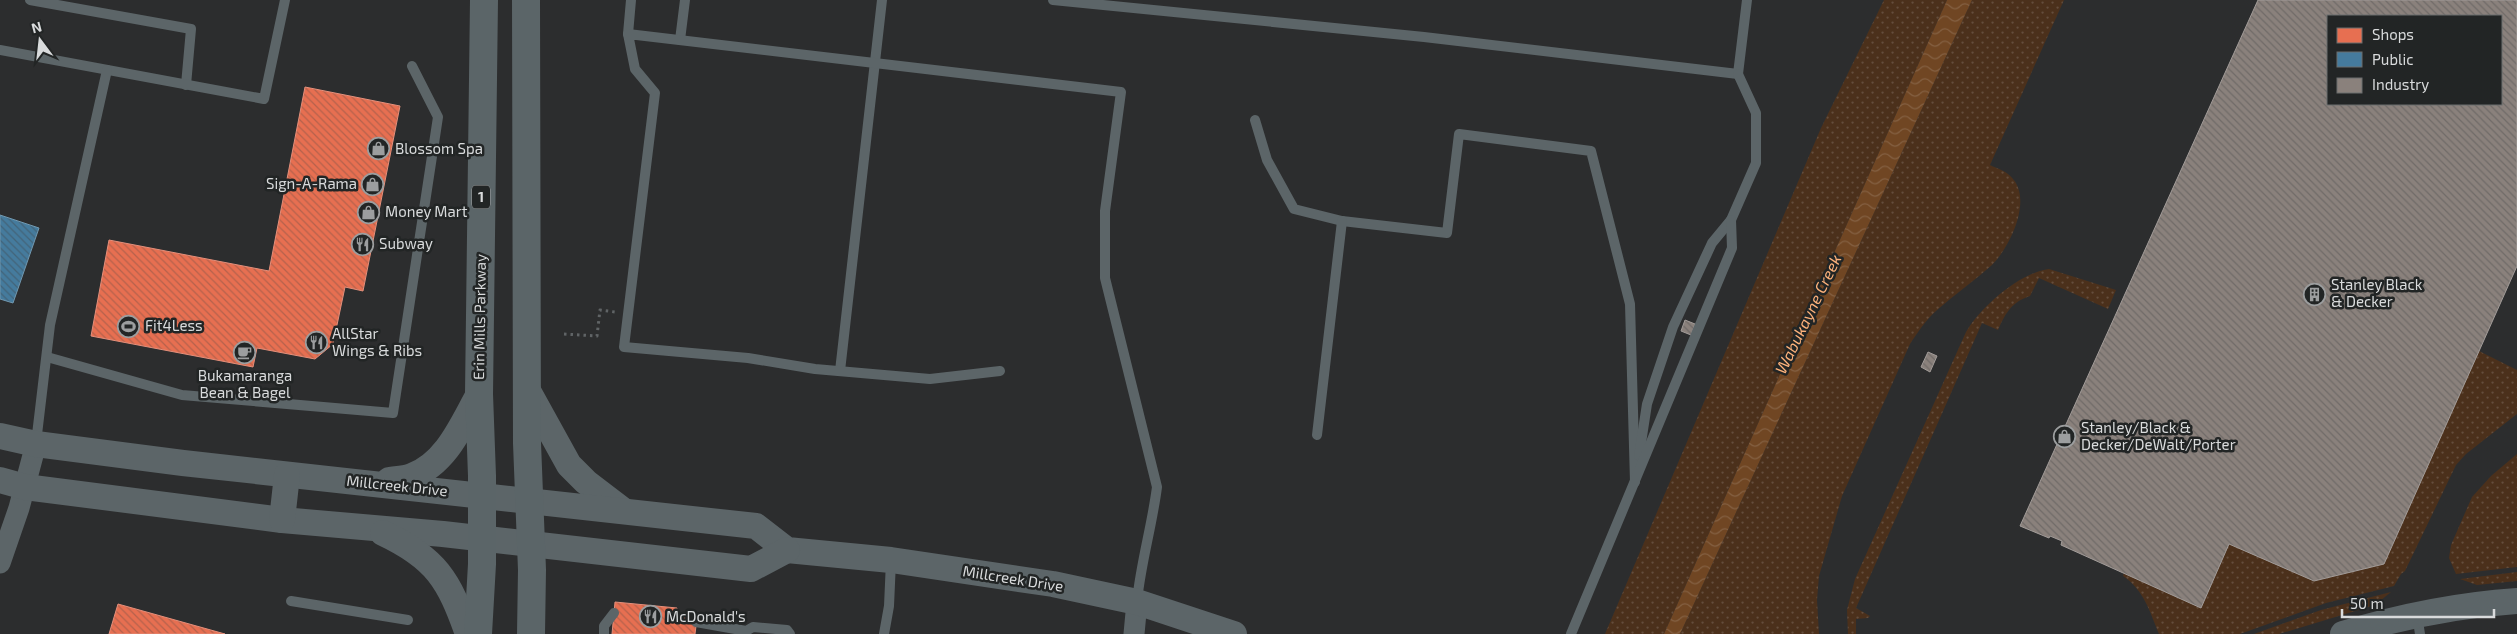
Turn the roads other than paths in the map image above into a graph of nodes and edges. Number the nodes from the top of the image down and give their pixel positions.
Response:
1 (30, 0) edge
2 (285, 0) edge
3 (484, 0) edge
4 (526, 0) edge
5 (631, 0) edge
6 (685, 0) edge
7 (882, 0) edge
8 (1053, 0) edge
9 (1747, 0) edge
10 (628, 34) junction
11 (680, 40) junction
12 (0, 50) edge
13 (876, 63) junction
14 (412, 66) dead end
15 (107, 70) junction
16 (1738, 74) junction
17 (186, 84) junction
18 (1255, 120) dead end
19 (1731, 220) junction
20 (1342, 221) junction
21 (47, 357) junction
22 (840, 371) junction
23 (1000, 372) dead end
24 (527, 389) junction
25 (479, 394) junction
26 (0, 436) edge
27 (1317, 436) dead end
28 (36, 444) junction
29 (286, 475) junction
30 (0, 480) edge
31 (1635, 482) junction
32 (367, 483) junction
33 (25, 487) junction
34 (482, 495) junction
35 (530, 500) junction
36 (624, 512) junction
37 (282, 520) junction
38 (369, 526) junction
39 (482, 538) junction
40 (531, 544) junction
41 (787, 550) junction
42 (891, 560) junction
43 (0, 563) edge
44 (2517, 601) edge
45 (291, 602) dead end
46 (1137, 602) junction
47 (614, 612) dead end
48 (408, 620) dead end
49 (696, 622) dead end
50 (2418, 625) edge
51 (746, 632) edge
52 (468, 634) edge
53 (478, 634) edge
54 (531, 634) edge
55 (604, 634) edge
56 (790, 634) edge
57 (884, 634) edge
58 (1134, 634) edge
59 (1234, 634) edge
60 (1570, 634) edge
61 (2343, 634) edge

1 - 17 lane
2 - 17 lane
3 - 25 main road, Erin Mills Parkway / 1
4 - 24 main road
5 - 10 lane
6 - 11 lane
7 - 13 lane
8 - 16 lane
9 - 16 lane
10 - 11 lane
10 - 22 lane
11 - 13 lane
12 - 15 lane
13 - 22 lane
13 - 46 lane
14 - 21 lane
15 - 17 lane
15 - 21 lane
16 - 19 lane
18 - 20 lane
19 - 31 lane
19 - 31 lane
20 - 27 lane
20 - 31 lane
21 - 28 lane
22 - 23 lane
24 - 35 main road
24 - 36 street
25 - 32 street
25 - 34 main road, Erin Mills Parkway / 1
26 - 28 street, Millcreek Drive
28 - 29 street, Millcreek Drive
28 - 33 street
29 - 32 street, Millcreek Drive
29 - 37 street
30 - 33 street
31 - 60 lane
32 - 34 street, Millcreek Drive
33 - 37 street
33 - 43 street
34 - 35 street, Millcreek Drive
34 - 39 main road, Erin Mills Parkway / 1
35 - 36 street, Millcreek Drive
35 - 40 main road
36 - 41 street, Millcreek Drive
37 - 38 street
38 - 39 street
38 - 52 street
39 - 40 street
39 - 53 main road, Erin Mills Parkway / 1
40 - 41 street
40 - 54 main road
41 - 42 street, Millcreek Drive
42 - 46 street, Millcreek Drive
42 - 57 lane
44 - 50 street
45 - 48 lane
46 - 58 street
46 - 59 street, Millcreek Drive
47 - 55 lane
49 - 51 lane
50 - 61 street
51 - 56 lane

